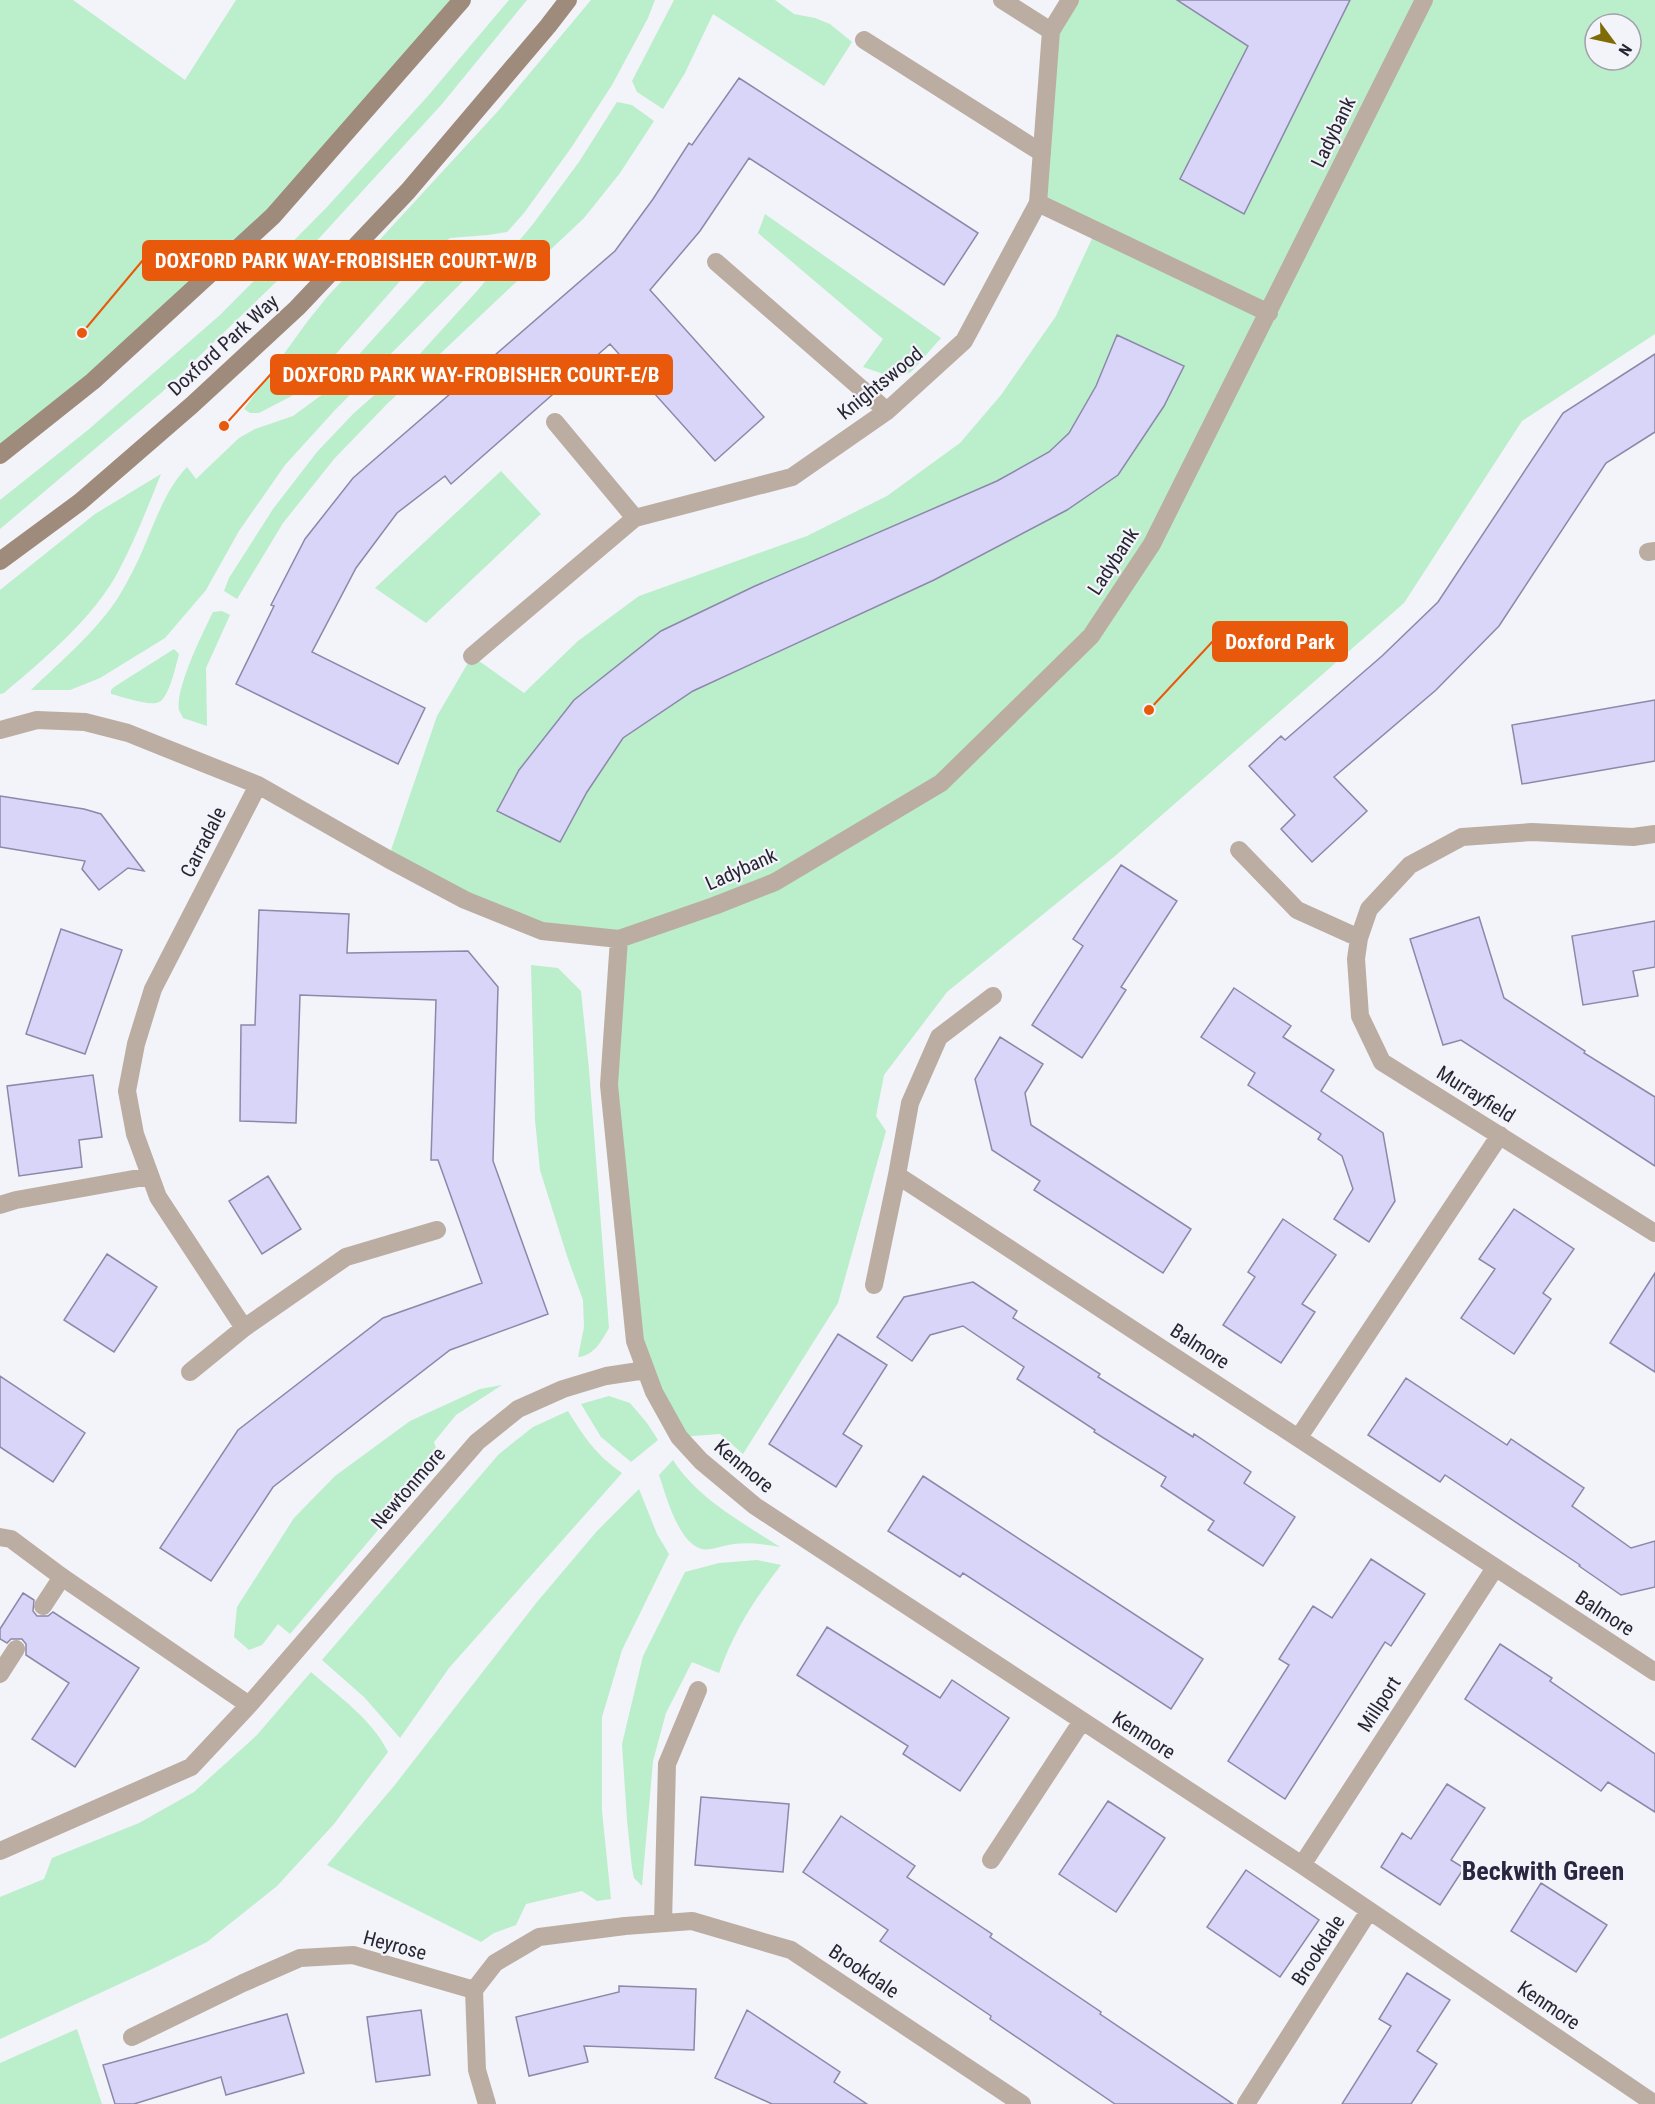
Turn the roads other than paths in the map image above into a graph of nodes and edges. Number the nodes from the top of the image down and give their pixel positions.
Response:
1 (462, 0) edge
2 (568, 0) edge
3 (1002, 0) edge
4 (1070, 0) edge
5 (1424, 0) edge
6 (1051, 32) junction
7 (864, 40) dead end
8 (1042, 153) junction
9 (1038, 203) junction
10 (716, 262) dead end
11 (1269, 313) junction
12 (887, 411) junction
13 (555, 422) dead end
14 (0, 455) edge
15 (634, 518) junction
16 (0, 561) edge
17 (472, 656) dead end
18 (0, 730) edge
19 (258, 785) junction
20 (1655, 834) edge
21 (1239, 850) dead end
22 (1359, 938) junction
23 (619, 939) junction
24 (993, 996) dead end
25 (1500, 1135) junction
26 (897, 1175) junction
27 (150, 1176) junction
28 (0, 1205) edge
29 (437, 1230) dead end
30 (1655, 1233) edge
31 (874, 1285) dead end
32 (244, 1328) junction
33 (646, 1370) junction
34 (190, 1372) dead end
35 (1299, 1437) junction
36 (0, 1537) edge
37 (1495, 1568) junction
38 (62, 1576) junction
39 (43, 1606) dead end
40 (16, 1649) dead end
41 (1655, 1672) edge
42 (0, 1674) edge
43 (698, 1690) dead end
44 (249, 1705) junction
45 (1082, 1721) junction
46 (0, 1851) edge
47 (992, 1860) dead end
48 (1302, 1865) junction
49 (1369, 1911) junction
50 (663, 1923) junction
51 (474, 1989) junction
52 (132, 2037) dead end
53 (488, 2104) edge
54 (1022, 2104) edge
55 (1246, 2104) edge
56 (1655, 2104) edge

1 - 14 main road
2 - 16 main road, Doxford Park Way
3 - 6 street
4 - 6 street
5 - 11 street, Ladybank
6 - 8 street
7 - 8 street
8 - 9 street
9 - 11 street
9 - 12 street, Knightswood
10 - 12 street
11 - 23 street, Ladybank
12 - 15 street, Knightswood
13 - 15 street
15 - 17 street, Knightswood
18 - 19 street
19 - 23 street, Ladybank
19 - 27 street, Carradale
20 - 22 street, Murrayfield
21 - 22 street
22 - 25 street, Murrayfield
23 - 33 street
24 - 26 street
25 - 30 street, Murrayfield
25 - 35 street
26 - 31 street
26 - 35 street, Balmore
27 - 28 street
27 - 32 street, Carradale
29 - 32 street
32 - 34 street
33 - 44 street, Newtonmore
33 - 45 street, Kenmore
35 - 37 street, Balmore
36 - 38 street
37 - 41 street, Balmore
37 - 48 street, Millport
38 - 39 street
38 - 44 street
40 - 42 street
43 - 50 street
44 - 46 street, Newtonmore
45 - 47 street
45 - 48 street, Kenmore
48 - 49 street, Kenmore
49 - 55 street, Brookdale
49 - 56 street, Kenmore
50 - 51 street, Brookdale
50 - 54 street, Brookdale
51 - 52 street, Heyrose
51 - 53 street

